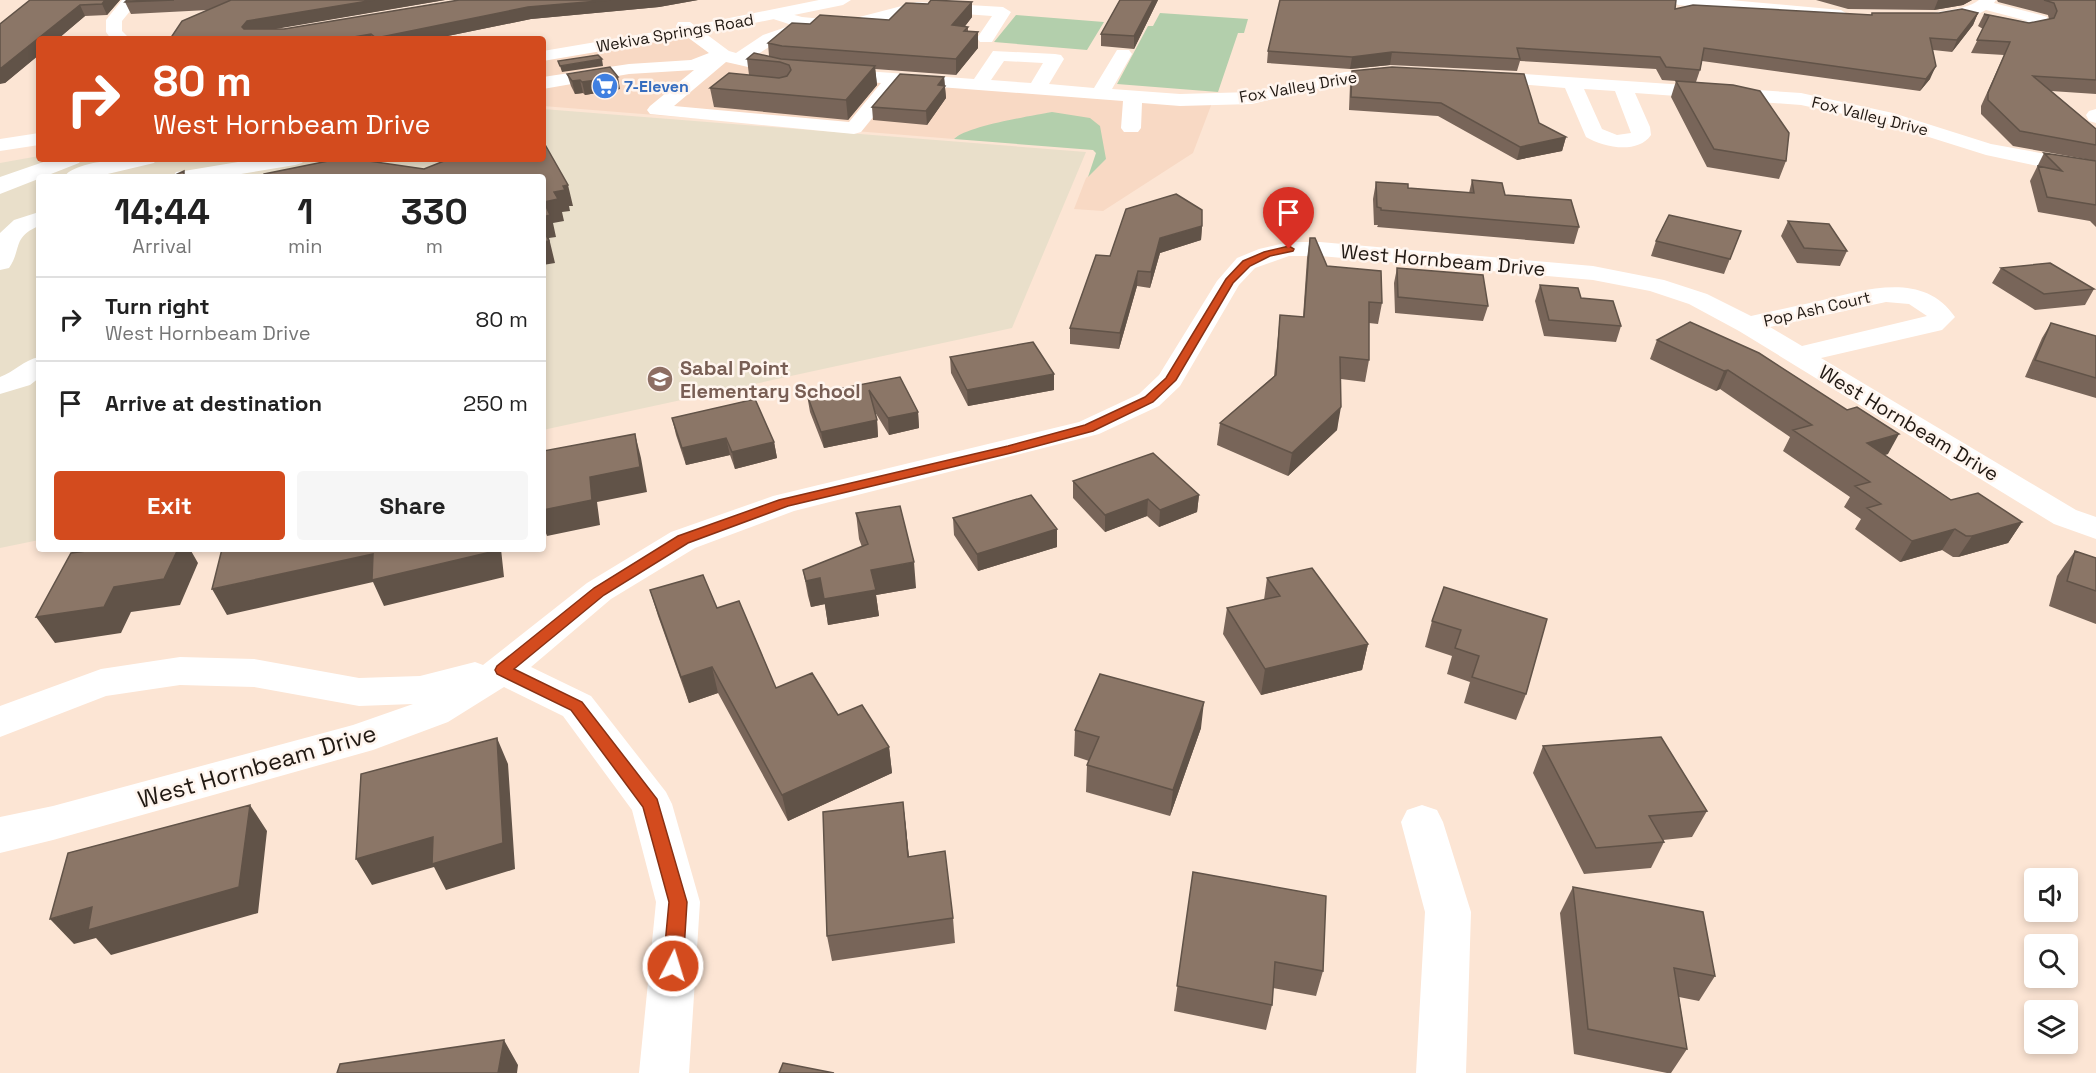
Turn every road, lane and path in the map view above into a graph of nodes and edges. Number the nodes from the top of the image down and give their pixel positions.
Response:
1 (130, 0) edge
2 (817, 0) edge
3 (843, 0) edge
4 (1678, 0) edge
5 (1711, 1) edge
6 (1986, 2) edge
7 (910, 3) edge
8 (1961, 14) junction
9 (776, 15) junction
10 (1853, 16) edge
11 (1910, 20) edge
12 (810, 24) junction
13 (687, 29) junction
14 (118, 36) edge
15 (986, 38) dead end
16 (546, 50) edge
17 (1123, 54) dead end
18 (546, 56) edge
19 (730, 57) junction
20 (1419, 73) edge
21 (1461, 75) edge
22 (891, 78) junction
23 (693, 80) junction
24 (716, 82) edge
25 (1572, 82) junction
26 (546, 83) edge
27 (979, 85) junction
28 (1622, 85) junction
29 (1037, 89) junction
30 (1100, 94) junction
31 (1133, 96) junction
32 (1131, 128) dead end
33 (36, 129) edge
34 (0, 135) edge
35 (36, 139) edge
36 (0, 145) edge
37 (63, 162) edge
38 (133, 162) edge
39 (276, 162) edge
40 (2096, 169) edge
41 (84, 174) edge
42 (202, 174) edge
43 (0, 187) edge
44 (36, 201) edge
45 (0, 263) edge
46 (1748, 325) junction
47 (1797, 355) junction
48 (36, 367) edge
49 (0, 387) edge
50 (2096, 529) edge
51 (503, 670) junction
52 (0, 722) edge
53 (1422, 822) dead end
54 (0, 835) edge
55 (664, 1073) edge
56 (1441, 1073) edge

1 - 14 street
2 - 13 street, Wekiva Springs Road
3 - 9 street, Wekiva Springs Road
4 - 5 street
5 - 10 street
6 - 8 street
6 - 8 street
7 - 12 street
7 - 15 street
8 - 11 street
9 - 12 street
9 - 13 street, Wekiva Springs Road
12 - 19 street
13 - 16 street, Wekiva Springs Road
13 - 18 street, Wekiva Springs Road
13 - 19 street, Fox Valley Drive
17 - 30 street
19 - 22 street, Fox Valley Drive
19 - 23 street
19 - 26 street
20 - 31 street, Fox Valley Drive
21 - 25 street, Fox Valley Drive
22 - 23 street
22 - 27 street, Fox Valley Drive
23 - 24 street
25 - 28 street, Fox Valley Drive
25 - 28 street
27 - 29 street, Fox Valley Drive
27 - 29 street
28 - 40 street, Fox Valley Drive
29 - 30 street, Fox Valley Drive
30 - 31 street, Fox Valley Drive
31 - 32 street
33 - 34 street
35 - 36 street
37 - 43 street
38 - 41 street
39 - 42 street
44 - 45 street
46 - 47 street, West Hornbeam Drive
46 - 47 street, Pop Ash Court
46 - 51 street, West Hornbeam Drive
47 - 50 street, West Hornbeam Drive
48 - 49 street
51 - 52 street, West Hornbeam Drive
51 - 54 street, West Hornbeam Drive
51 - 55 street
53 - 56 street

